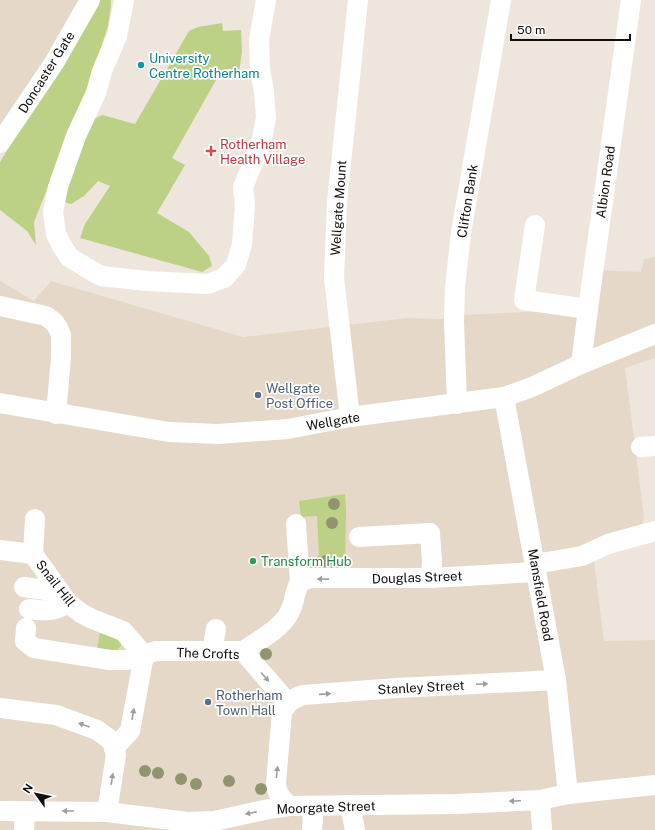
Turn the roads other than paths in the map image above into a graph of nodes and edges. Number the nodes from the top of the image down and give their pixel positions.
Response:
1 (90, 0) edge
2 (124, 0) edge
3 (266, 0) edge
4 (358, 0) edge
5 (501, 0) edge
6 (631, 0) edge
7 (0, 143) edge
8 (535, 225) dead end
9 (0, 306) edge
10 (588, 309) junction
11 (655, 334) edge
12 (581, 364) junction
13 (504, 397) junction
14 (0, 403) edge
15 (457, 404) junction
16 (56, 414) junction
17 (350, 417) junction
18 (35, 519) dead end
19 (293, 531) dead end
20 (655, 532) edge
21 (359, 537) dead end
22 (0, 550) edge
23 (33, 554) junction
24 (535, 568) junction
25 (430, 578) junction
26 (300, 582) junction
27 (24, 587) dead end
28 (64, 602) junction
29 (216, 629) dead end
30 (212, 651) junction
31 (243, 651) junction
32 (144, 655) junction
33 (556, 680) junction
34 (288, 703) junction
35 (0, 708) edge
36 (115, 747) junction
37 (655, 785) edge
38 (568, 794) junction
39 (540, 800) junction
40 (289, 806) junction
41 (310, 806) junction
42 (350, 806) junction
43 (0, 811) edge
44 (107, 812) junction
45 (25, 821) edge
46 (228, 824) edge
47 (312, 830) edge
48 (355, 830) edge
49 (542, 830) edge

1 - 7 street, Doncaster Gate
2 - 3 street
4 - 17 street, Wellgate Mount
5 - 15 street, Clifton Bank
6 - 10 street, Albion Road
8 - 10 street
9 - 16 street
10 - 12 street, Albion Road
11 - 12 street, Wellgate
12 - 13 street, Wellgate
13 - 15 street, Wellgate
13 - 24 street, Mansfield Road
14 - 16 street, Wellgate
15 - 17 street, Wellgate
16 - 17 street, Wellgate
18 - 23 street
19 - 26 street
20 - 24 street, Douglas Street
21 - 25 street
22 - 23 street, Snail Hill
23 - 28 street, Snail Hill
24 - 25 street, Douglas Street
24 - 33 street, Mansfield Road
25 -> 26 street, Douglas Street
26 - 31 street
27 - 28 street
28 - 32 street, Snail Hill
28 - 32 street, The Crofts
29 - 30 street
30 - 31 street, The Crofts
30 - 32 street, The Crofts
31 -> 34 street, The Crofts
36 -> 32 street
34 -> 33 street, Stanley Street
33 - 38 street, Mansfield Road
40 -> 34 street
36 -> 35 street
44 -> 36 street
37 - 38 street, Moorgate Street
38 - 39 street, Moorgate Street
39 -> 42 street, Moorgate Street
39 - 49 street
40 - 41 street, Moorgate Street
40 -> 46 street, Moorgate Street
41 - 42 street, Moorgate Street
41 - 47 street
42 - 48 street
43 - 45 street, Moorgate Street
44 -> 45 street, Moorgate Street
44 - 46 street, Moorgate Street

